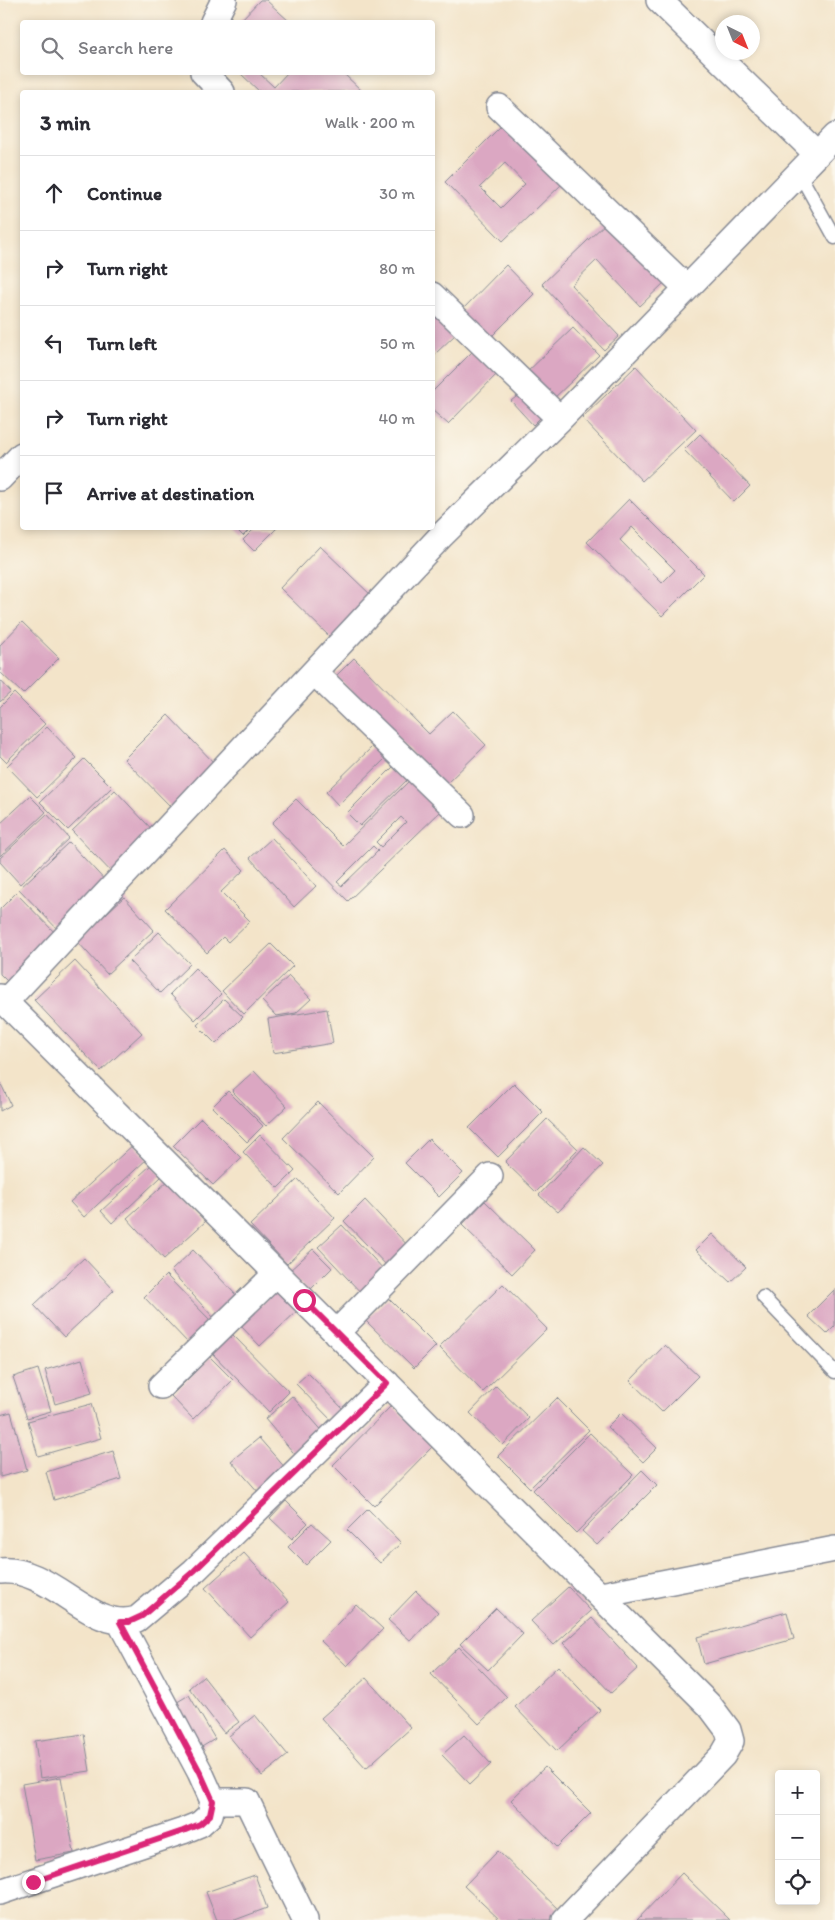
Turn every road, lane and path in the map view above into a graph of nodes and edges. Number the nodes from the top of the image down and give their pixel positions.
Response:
1 (224, 0) edge
2 (659, 0) edge
3 (214, 20) edge
4 (206, 75) edge
5 (220, 90) edge
6 (499, 107) dead end
7 (835, 136) edge
8 (817, 154) junction
9 (799, 173) junction
10 (835, 238) edge
11 (686, 287) junction
12 (435, 298) edge
13 (560, 419) junction
14 (20, 457) edge
15 (0, 478) edge
16 (315, 673) junction
17 (462, 815) dead end
18 (2, 999) edge
19 (490, 1176) dead end
20 (276, 1274) junction
21 (763, 1297) dead end
22 (336, 1333) junction
23 (835, 1372) edge
24 (387, 1383) junction
25 (161, 1386) dead end
26 (835, 1549) edge
27 (0, 1572) edge
28 (601, 1596) junction
29 (120, 1622) junction
30 (213, 1801) junction
31 (0, 1892) edge
32 (306, 1920) edge
33 (565, 1920) edge

1 - 3 street
2 - 8 street
4 - 5 street
6 - 11 street
7 - 8 street
8 - 9 street
9 - 10 lane
9 - 11 street
11 - 13 street
12 - 13 street
13 - 16 street
14 - 15 street
16 - 17 street
16 - 18 street
18 - 20 street
19 - 22 street
20 - 22 street
20 - 25 street
21 - 23 lane
22 - 24 street
24 - 28 street
24 - 29 street
26 - 28 street
27 - 29 street
28 - 33 street
29 - 30 street
30 - 31 street
30 - 32 street

